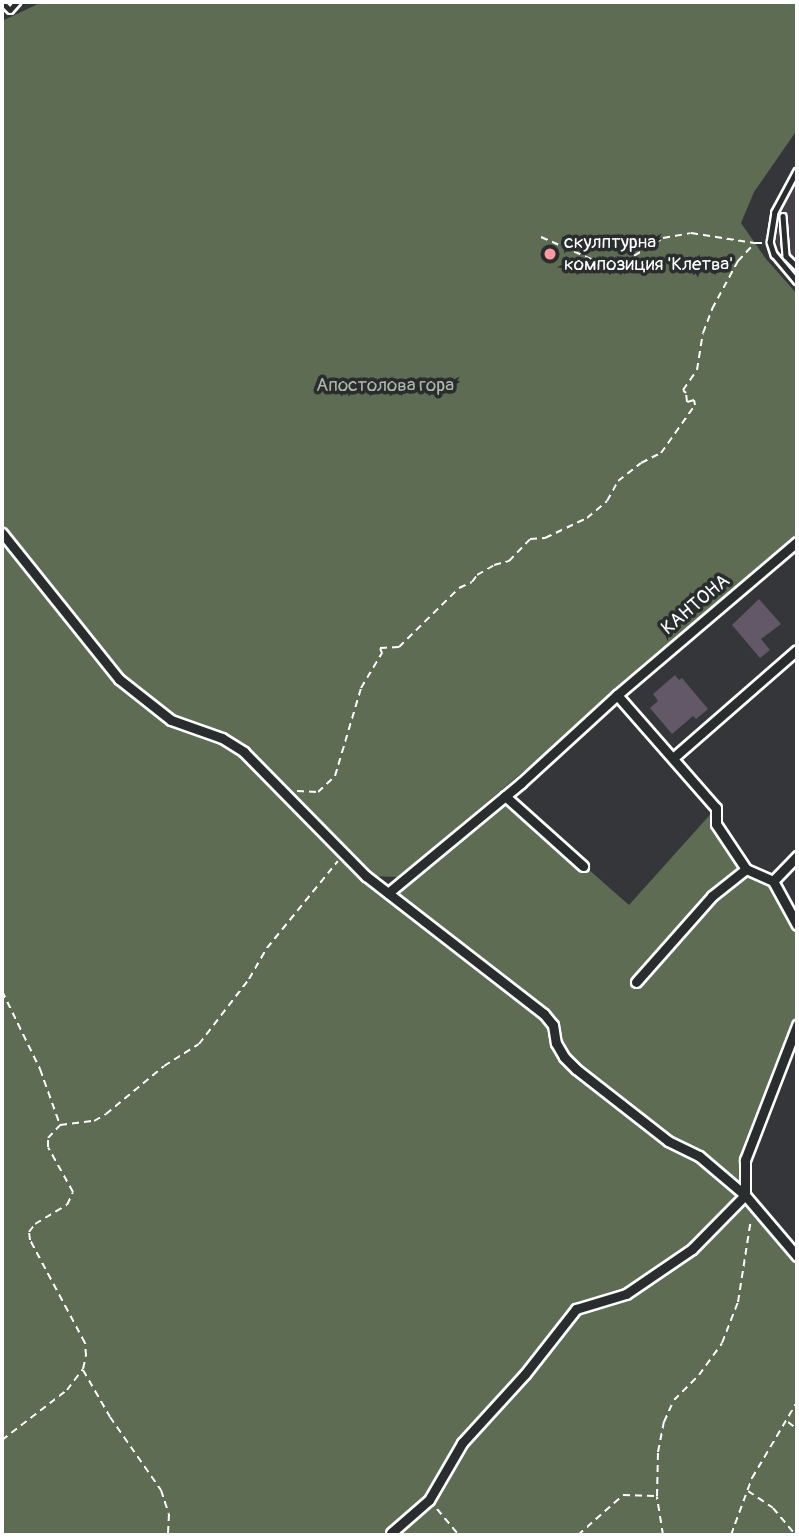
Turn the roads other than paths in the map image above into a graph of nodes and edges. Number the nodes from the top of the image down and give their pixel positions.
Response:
1 (2, 2) edge
2 (18, 2) edge
3 (797, 171) edge
4 (783, 216) dead end
5 (797, 267) edge
6 (797, 281) edge
7 (2, 533) edge
8 (797, 542) edge
9 (797, 650) edge
10 (617, 695) junction
11 (673, 758) junction
12 (505, 796) junction
13 (797, 856) edge
14 (583, 866) dead end
15 (746, 869) junction
16 (773, 881) junction
17 (388, 893) junction
18 (797, 925) edge
19 (636, 982) dead end
20 (797, 1025) edge
21 (745, 1195) junction
22 (797, 1256) edge
23 (391, 1533) dead end

1 - 2 lane
3 - 6 lane
4 - 5 lane
7 - 17 street
8 - 10 street, КАНТОНА
9 - 11 street
10 - 11 street
10 - 12 street, КАНТОНА
11 - 15 street
12 - 14 street
12 - 17 street, КАНТОНА
13 - 16 street
15 - 16 street
15 - 19 street
16 - 18 street
17 - 21 street
20 - 21 street
21 - 22 street
21 - 23 street

